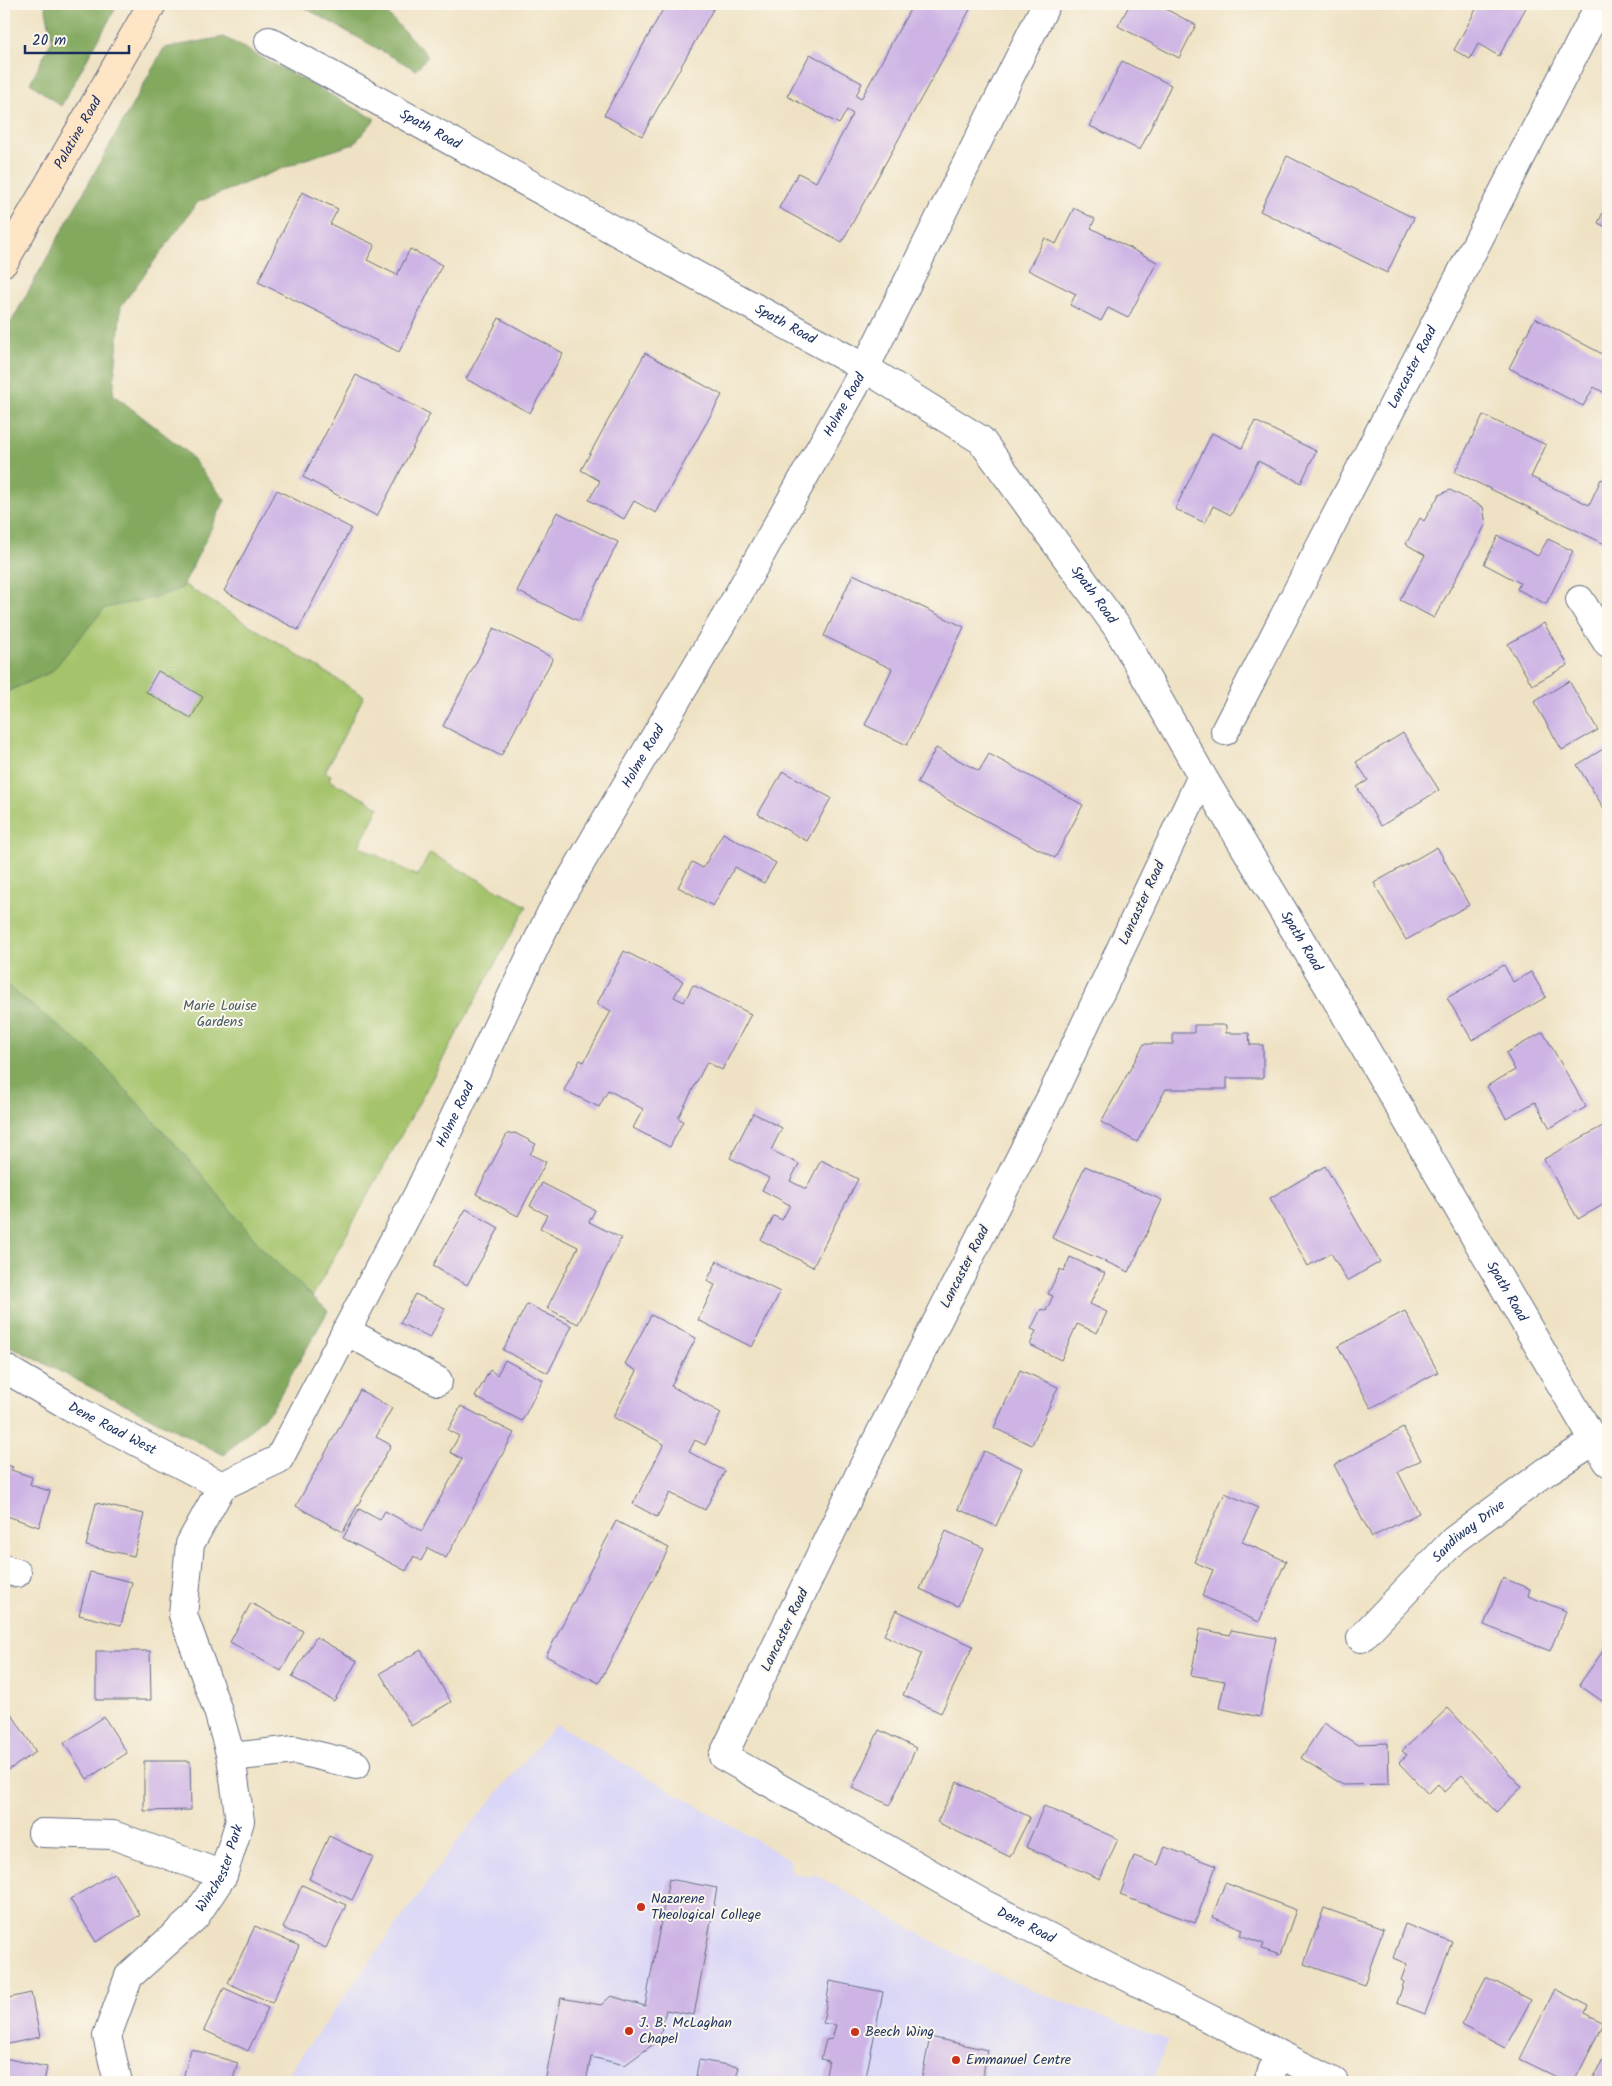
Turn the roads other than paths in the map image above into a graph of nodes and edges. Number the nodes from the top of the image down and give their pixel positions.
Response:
1 (152, 4) edge
2 (1046, 4) edge
3 (1600, 4) edge
4 (269, 41) dead end
5 (4, 262) edge
6 (865, 368) junction
7 (1580, 600) dead end
8 (1608, 644) edge
9 (1225, 732) dead end
10 (1202, 776) junction
11 (346, 1331) junction
12 (4, 1368) edge
13 (438, 1381) dead end
14 (1601, 1451) edge
15 (222, 1486) junction
16 (1361, 1638) dead end
17 (724, 1756) joint
18 (231, 1757) junction
19 (356, 1765) dead end
20 (42, 1833) dead end
21 (223, 1875) junction
22 (1278, 2055) junction
23 (118, 2082) edge
24 (1268, 2082) edge
25 (1334, 2082) edge

1 - 5 main road, Palatine Road
2 - 6 street, Holme Road
3 - 9 street, Lancaster Road
4 - 6 street, Spath Road
6 - 10 street, Spath Road
6 - 11 street, Holme Road
7 - 8 street
10 - 14 street, Spath Road
10 - 17 street, Lancaster Road
11 - 13 street
11 - 15 street, Holme Road
12 - 15 street, Dene Road West
14 - 16 street, Sandiway Drive
15 - 18 street, Winchester Park
17 - 22 street, Dene Road
18 - 19 street
18 - 21 street, Winchester Park
20 - 21 street
21 - 23 street, Winchester Park
22 - 24 street
22 - 25 street, Dene Road

